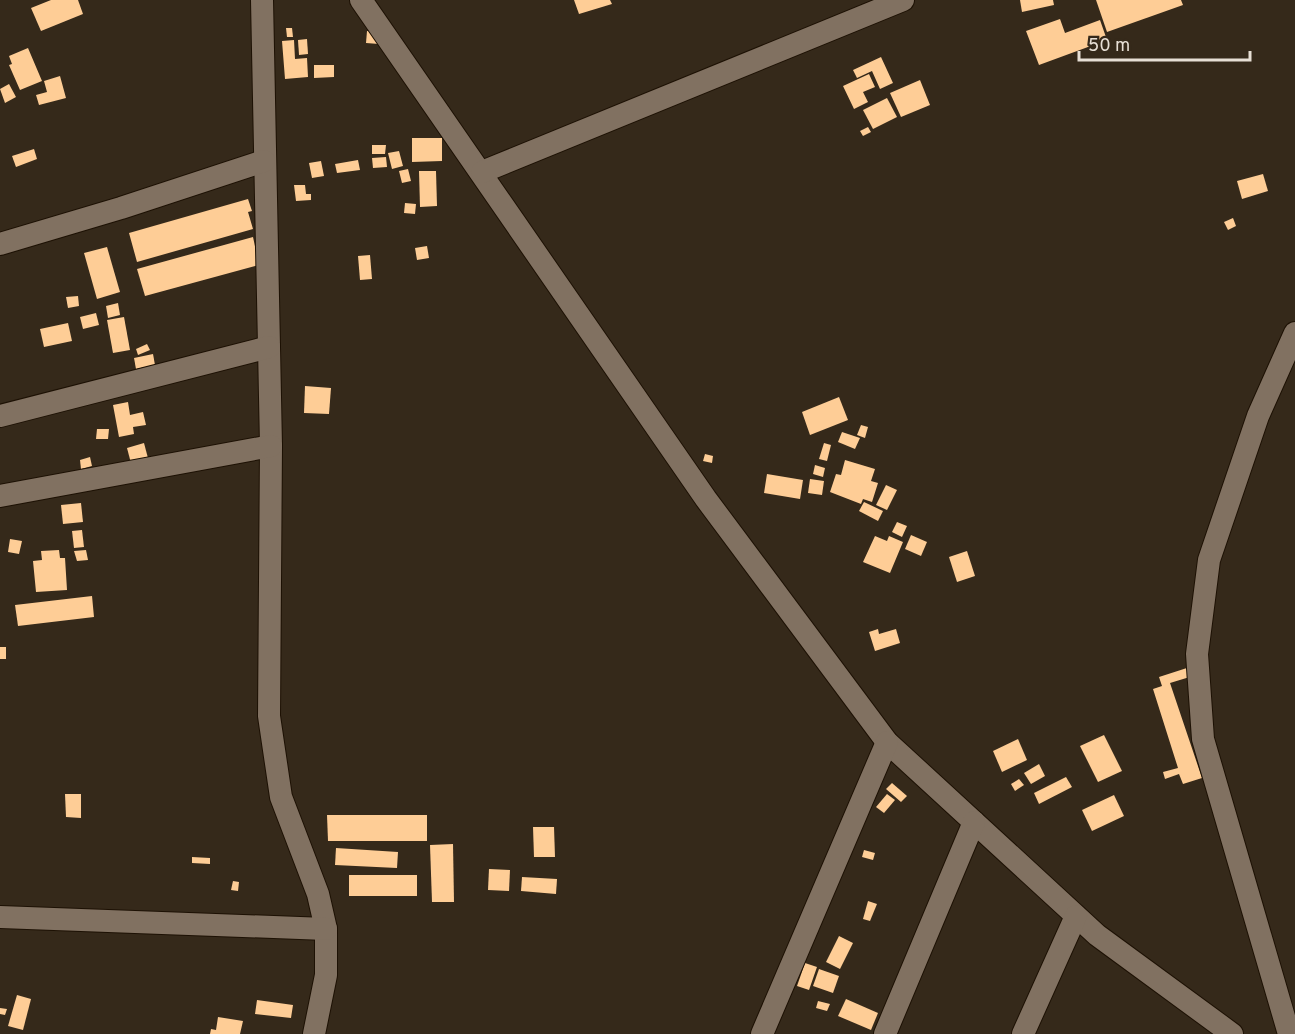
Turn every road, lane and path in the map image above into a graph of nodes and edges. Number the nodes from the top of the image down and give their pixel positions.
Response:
1 (262, 0) edge
2 (361, 0) edge
3 (903, 0) edge
4 (264, 161) junction
5 (482, 172) junction
6 (0, 244) edge
7 (1295, 333) edge
8 (268, 347) junction
9 (0, 416) edge
10 (271, 446) junction
11 (0, 496) edge
12 (887, 742) junction
13 (974, 822) junction
14 (1076, 916) junction
15 (0, 917) edge
16 (326, 929) junction
17 (314, 1034) edge
18 (762, 1034) edge
19 (885, 1034) edge
20 (1023, 1034) edge
21 (1232, 1034) edge
22 (1289, 1034) edge

1 - 4 street
2 - 5 street
3 - 5 street
4 - 6 street
4 - 8 street
5 - 12 street
7 - 22 street
8 - 9 street
8 - 10 street
10 - 11 street
10 - 16 street
12 - 13 street
12 - 18 street
13 - 14 street
13 - 19 street
14 - 20 street
14 - 21 street
15 - 16 street
16 - 17 street

